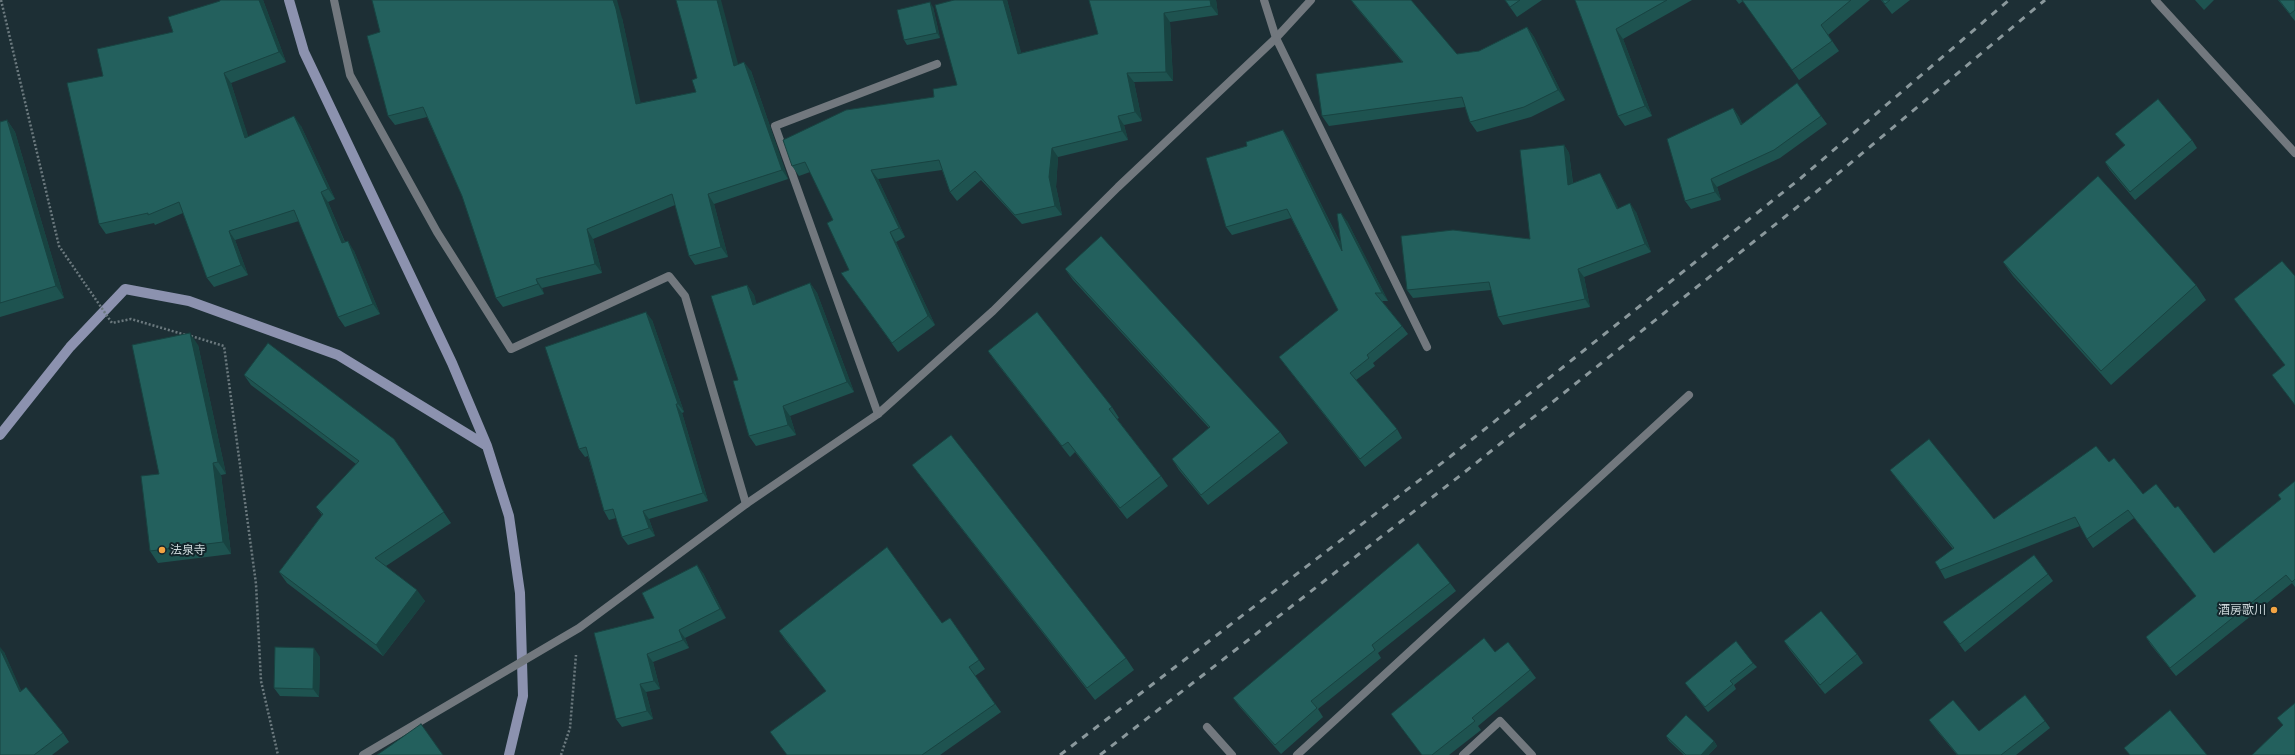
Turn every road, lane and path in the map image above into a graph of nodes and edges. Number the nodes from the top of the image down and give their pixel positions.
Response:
1 (1, 0) edge
2 (334, 0) edge
3 (1264, 0) edge
4 (1312, 0) edge
5 (2155, 0) edge
6 (1276, 38) junction
7 (937, 64) dead end
8 (2295, 152) edge
9 (1428, 347) dead end
10 (1689, 395) dead end
11 (878, 414) junction
12 (746, 504) junction
13 (579, 628) junction
14 (1207, 727) dead end
15 (278, 755) edge
16 (363, 755) edge
17 (561, 755) edge
18 (1232, 755) edge
19 (1297, 755) edge
20 (1463, 755) edge
21 (1532, 755) edge

1 - 15 path
2 - 12 street
3 - 6 street
4 - 6 street
5 - 8 street
6 - 9 street
6 - 11 street
7 - 11 street
10 - 19 street
11 - 12 street
12 - 13 street
13 - 16 street
13 - 17 path
14 - 18 street
20 - 21 street

